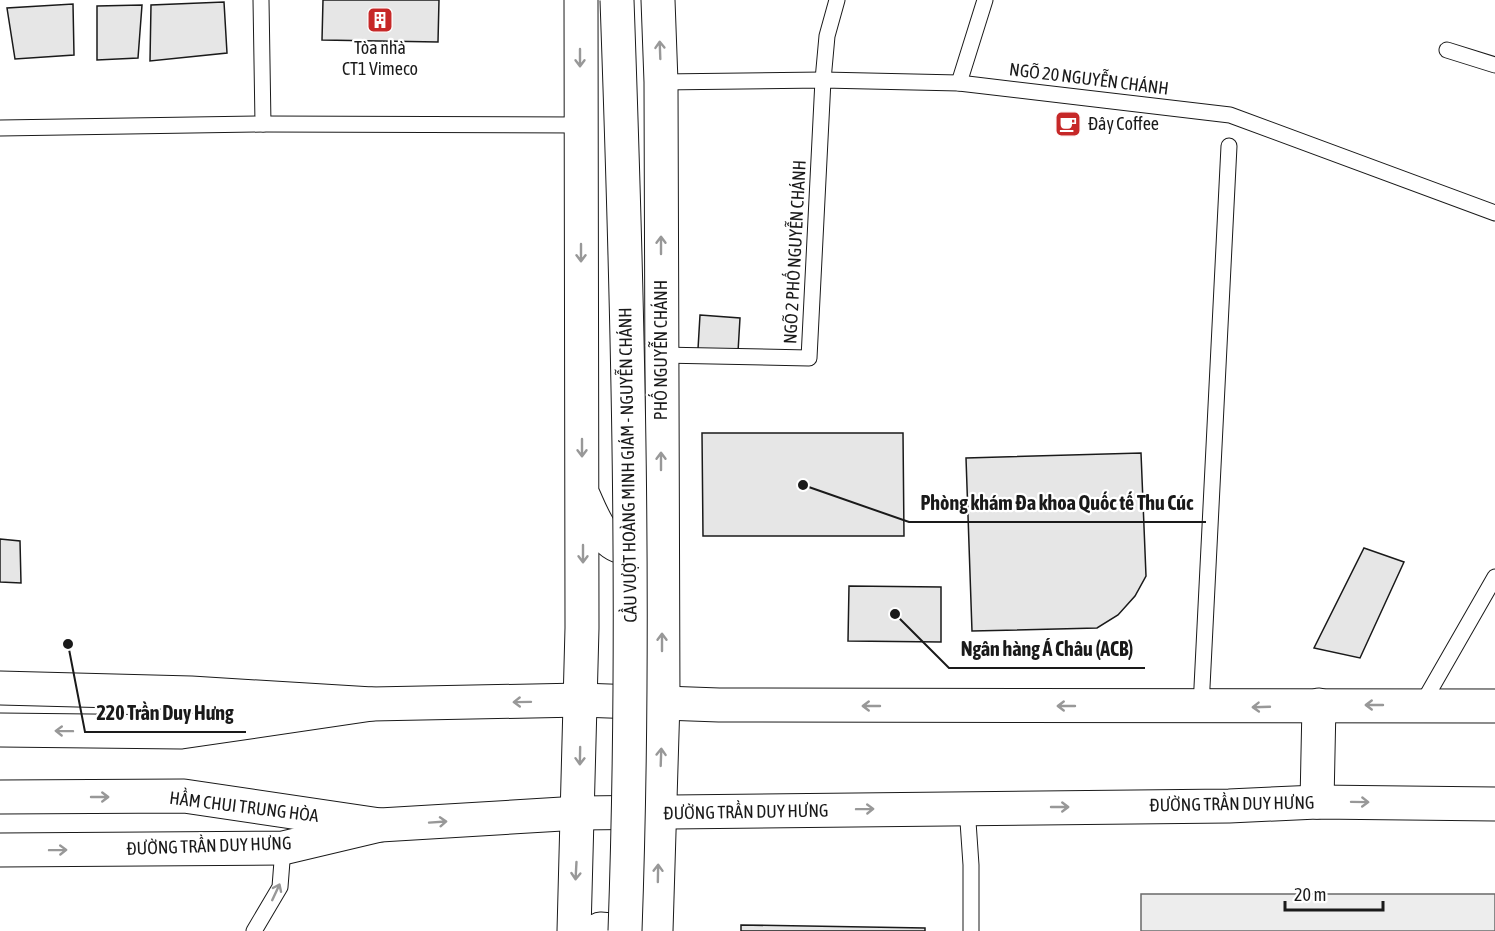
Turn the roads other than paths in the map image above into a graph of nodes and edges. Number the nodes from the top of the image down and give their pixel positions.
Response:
1 (261, 0) edge
2 (581, 0) edge
3 (617, 0) edge
4 (658, 0) edge
5 (837, 0) edge
6 (985, 0) edge
7 (1447, 50) dead end
8 (1495, 65) edge
9 (823, 80) junction
10 (661, 82) junction
11 (959, 83) junction
12 (263, 124) junction
13 (580, 125) junction
14 (0, 128) edge
15 (1229, 146) dead end
16 (1495, 213) edge
17 (661, 355) junction
18 (583, 495) junction
19 (660, 519) junction
20 (1495, 577) edge
21 (0, 688) edge
22 (580, 700) junction
23 (663, 701) junction
24 (372, 704) junction
25 (1319, 705) junction
26 (1420, 706) junction
27 (1495, 706) edge
28 (1201, 707) junction
29 (0, 730) edge
30 (0, 797) edge
31 (1317, 802) junction
32 (1495, 804) edge
33 (967, 807) junction
34 (579, 813) junction
35 (660, 813) junction
36 (380, 825) junction
37 (283, 848) junction
38 (0, 850) edge
39 (254, 931) edge
40 (574, 931) edge
41 (597, 931) edge
42 (624, 931) edge
43 (656, 931) edge
44 (971, 931) edge

1 - 12 lane
2 -> 13 main road
3 - 42 main road, CẦU VƯỢT HOÀNG MINH GIÁM - NGUYỄN CHÁNH, bridge
10 -> 4 main road, PHỐ NGUYỄN CHÁNH
5 - 9 lane, NGÕ 2 PHỐ NGUYỄN CHÁNH
6 - 11 lane
7 - 8 lane
9 - 10 lane, NGÕ 20 NGUYỄN CHÁNH
9 - 11 lane, NGÕ 20 NGUYỄN CHÁNH
9 - 17 lane, NGÕ 2 PHỐ NGUYỄN CHÁNH
17 -> 10 main road, PHỐ NGUYỄN CHÁNH
11 - 16 lane, NGÕ 20 NGUYỄN CHÁNH
12 - 13 lane
12 - 14 lane
13 -> 18 main road
15 - 28 lane
19 -> 17 main road, PHỐ NGUYỄN CHÁNH
18 - 19 main road
18 -> 22 main road
23 -> 19 main road, PHỐ NGUYỄN CHÁNH
20 - 26 lane
21 - 24 main road
22 - 23 main road
22 -> 24 main road
22 -> 34 main road
28 -> 23 main road
35 -> 23 main road, PHỐ NGUYỄN CHÁNH
24 -> 29 main road
26 -> 25 main road
25 -> 28 main road
25 - 31 main road
26 - 27 main road
30 -> 36 main road, HẦM CHUI TRUNG HÒA
31 -> 32 main road, ĐƯỜNG TRẦN DUY HƯNG
33 -> 31 main road, ĐƯỜNG TRẦN DUY HƯNG
35 -> 33 main road, ĐƯỜNG TRẦN DUY HƯNG
33 - 44 lane
34 - 35 main road, ĐƯỜNG TRẦN DUY HƯNG
36 -> 34 main road, ĐƯỜNG TRẦN DUY HƯNG
34 -> 40 main road
43 -> 35 main road, PHỐ NGUYỄN CHÁNH
36 - 37 main road, ĐƯỜNG TRẦN DUY HƯNG
38 -> 37 main road, ĐƯỜNG TRẦN DUY HƯNG
39 -> 37 lane
41 - 42 main road

